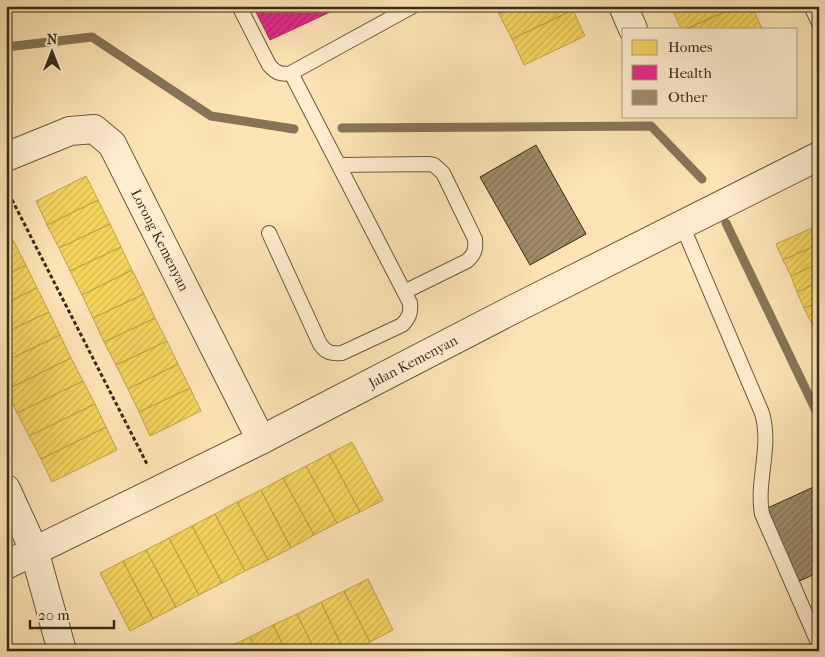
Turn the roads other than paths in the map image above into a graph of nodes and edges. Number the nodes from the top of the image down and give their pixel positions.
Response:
1 (239, 6) edge
2 (413, 6) edge
3 (622, 6) edge
4 (811, 6) edge
5 (819, 23) edge
6 (633, 28) edge
7 (291, 73) junction
8 (819, 156) edge
9 (6, 157) edge
10 (339, 165) junction
11 (682, 224) junction
12 (269, 233) dead end
13 (404, 292) junction
14 (261, 440) junction
15 (6, 489) edge
16 (34, 550) junction
17 (6, 565) edge
18 (819, 645) edge
19 (62, 651) edge

1 - 7 lane
2 - 7 lane
3 - 6 street
4 - 5 lane
7 - 10 lane
8 - 11 street, Jalan Kemenyan
9 - 14 street, Lorong Kemenyan
10 - 13 lane
10 - 13 lane
11 - 14 street, Jalan Kemenyan
11 - 18 lane
12 - 13 lane
14 - 16 street, Jalan Kemenyan
15 - 16 street
16 - 17 street, Jalan Kemenyan
16 - 19 street

